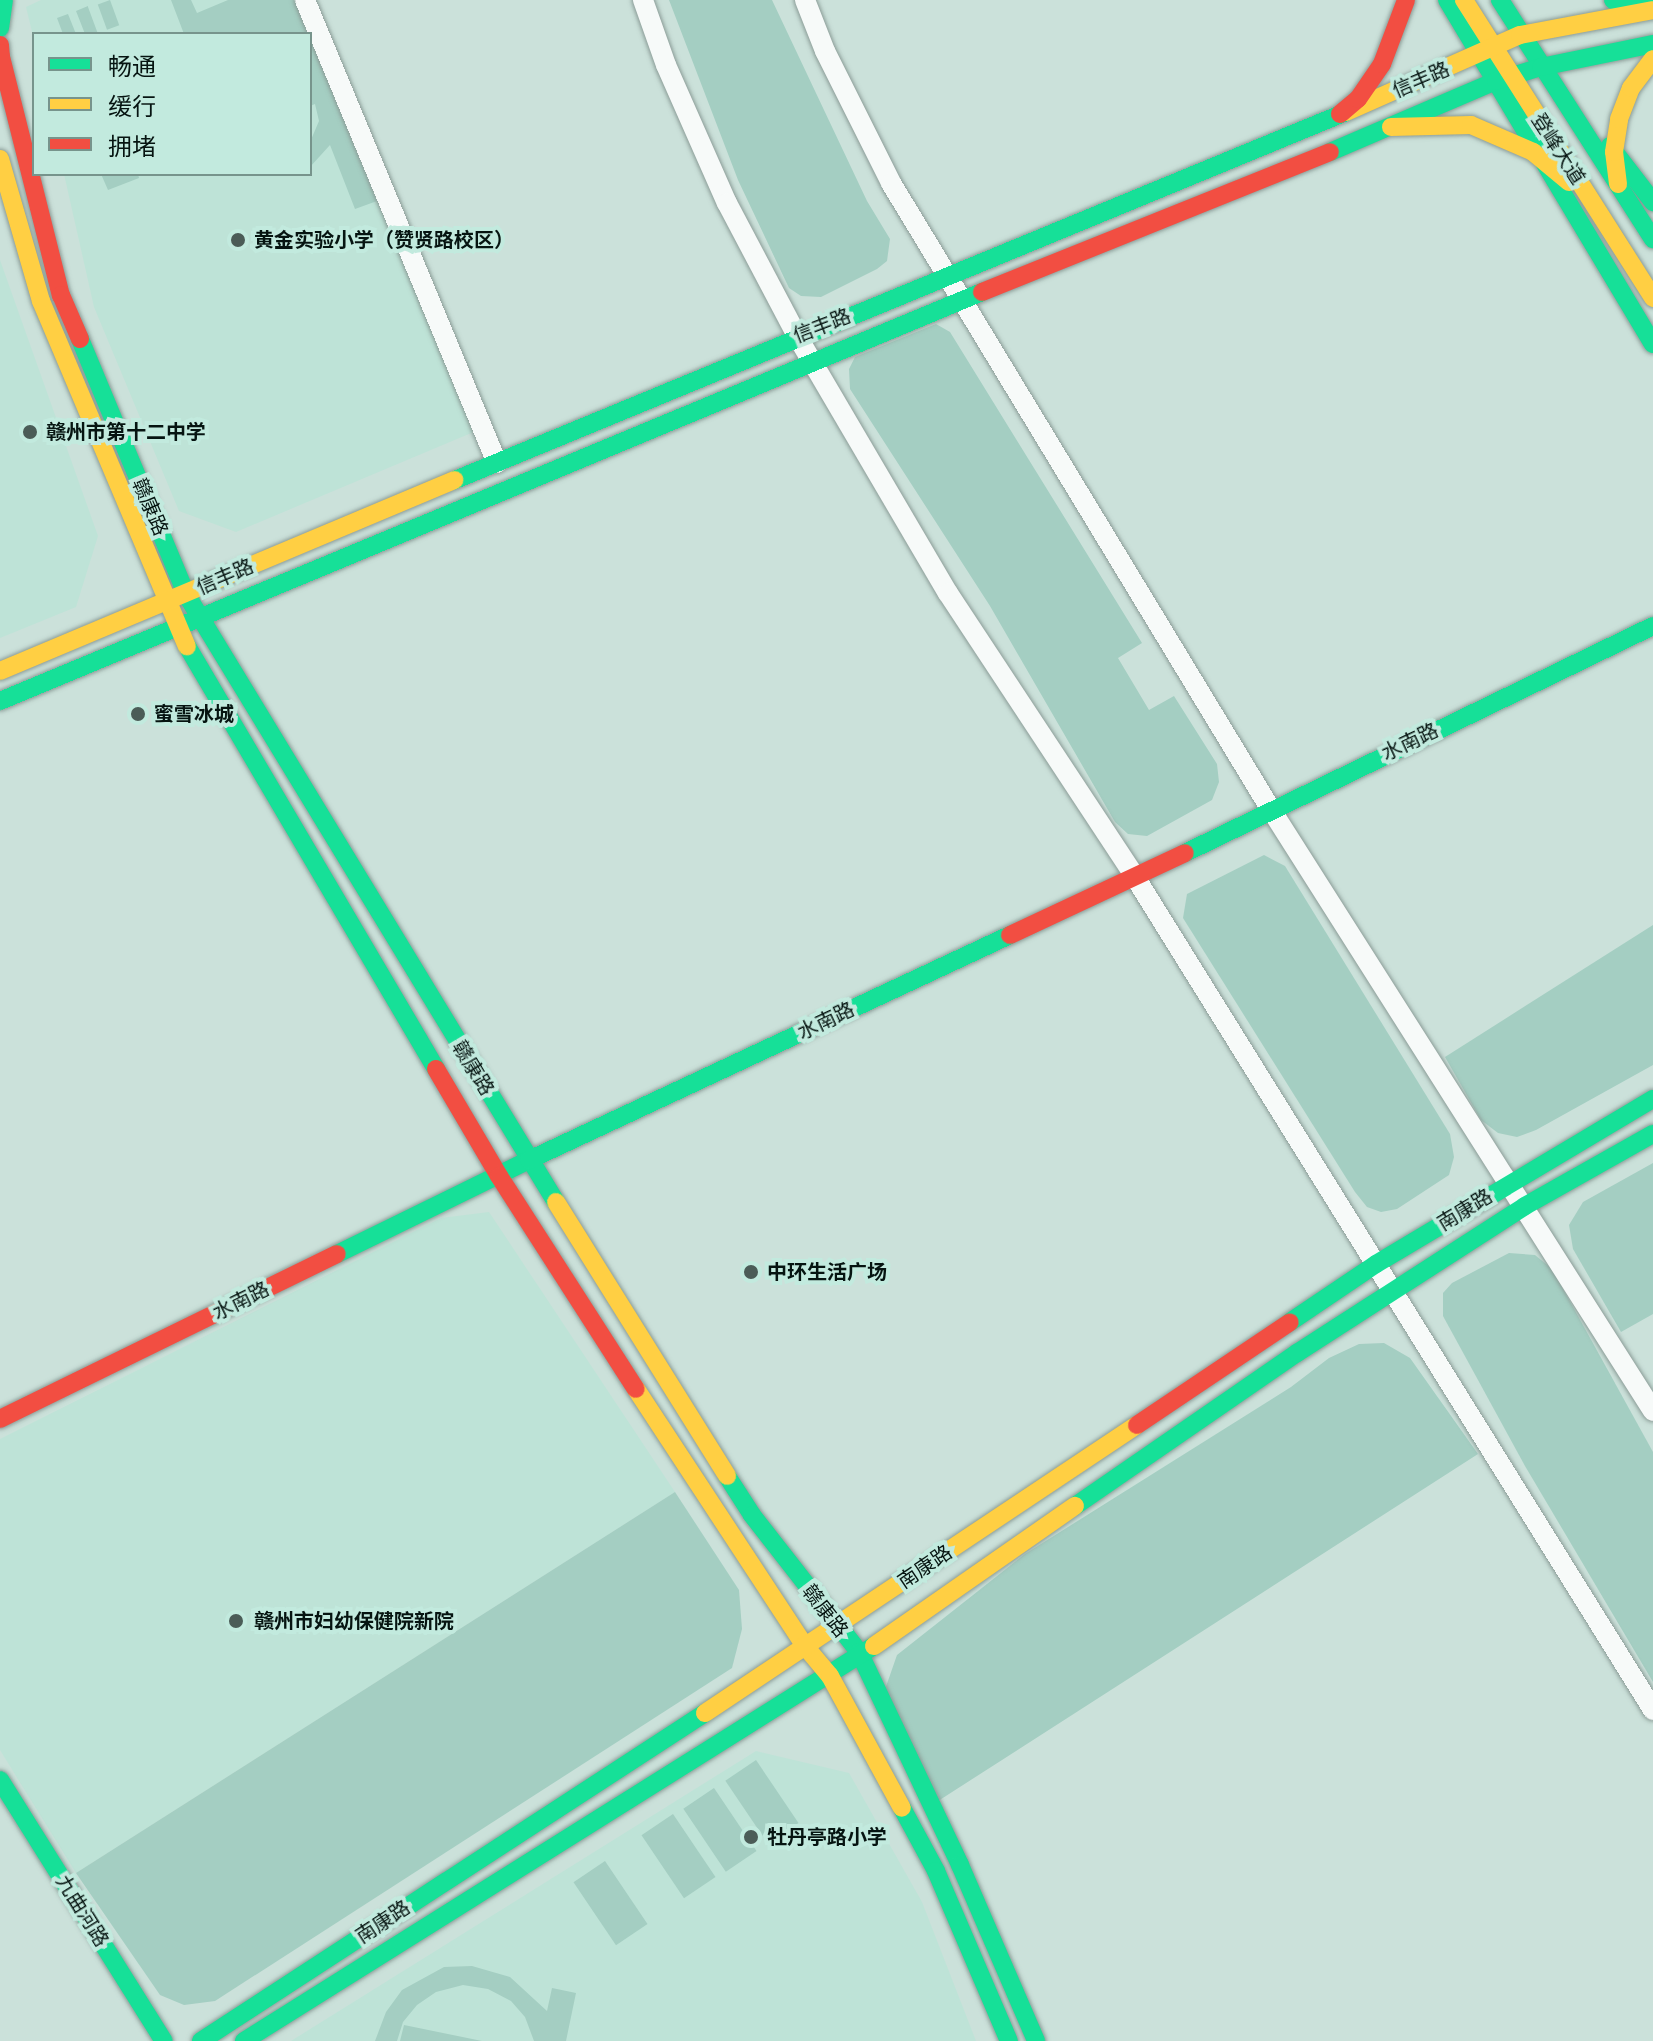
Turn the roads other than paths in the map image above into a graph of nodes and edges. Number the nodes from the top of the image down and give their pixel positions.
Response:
1 (4, 0) edge
2 (305, 0) edge
3 (643, 0) edge
4 (805, 0) edge
5 (1406, 0) edge
6 (1447, 0) edge
7 (1464, 0) edge
8 (1500, 0) edge
9 (1515, 0) edge
10 (1613, 0) edge
11 (1653, 8) edge
12 (0, 28) edge
13 (1527, 34) junction
14 (1653, 44) edge
15 (1488, 50) junction
16 (0, 52) edge
17 (1653, 59) edge
18 (1548, 66) junction
19 (1504, 78) junction
20 (1340, 114) junction
21 (1391, 127) junction
22 (1614, 152) junction
23 (1539, 157) junction
24 (0, 159) edge
25 (1618, 186) junction
26 (1588, 196) junction
27 (1653, 202) edge
28 (1653, 239) edge
29 (948, 278) junction
30 (1653, 298) edge
31 (962, 300) junction
32 (797, 336) junction
33 (1653, 344) edge
34 (812, 361) junction
35 (497, 463) junction
36 (186, 594) junction
37 (163, 603) junction
38 (200, 618) junction
39 (1653, 626) edge
40 (177, 629) junction
41 (0, 671) edge
42 (0, 701) edge
43 (1270, 808) junction
44 (1135, 877) junction
45 (1653, 1099) edge
46 (1653, 1134) edge
47 (529, 1160) junction
48 (499, 1176) junction
49 (1509, 1183) junction
50 (1525, 1206) junction
51 (1376, 1264) junction
52 (1393, 1293) junction
53 (1653, 1411) edge
54 (0, 1419) edge
55 (836, 1627) junction
56 (804, 1645) junction
57 (859, 1652) junction
58 (830, 1676) junction
59 (1653, 1710) edge
60 (0, 1780) edge
61 (164, 2041) edge
62 (201, 2041) edge
63 (244, 2041) edge
64 (1009, 2041) edge
65 (1036, 2041) edge

1 - 12 main road
2 - 35 street
3 - 32 street
4 - 29 street
5 - 20 main road
6 - 15 main road
7 - 15 main road, 登峰大道
8 - 13 main road, 登峰大道
9 - 13 main road
10 - 11 main road
11 - 13 main road, 信丰路
13 - 15 main road, 信丰路
13 - 18 main road, 登峰大道
14 - 18 main road, 信丰路
15 - 19 main road, 登峰大道
15 - 20 main road, 信丰路
16 - 36 main road, 赣康路
17 - 22 main road
18 - 19 main road, 信丰路
18 - 22 main road
18 - 25 main road, 登峰大道
19 - 21 main road, 信丰路
19 - 23 main road
19 - 26 main road, 登峰大道
20 - 29 main road, 信丰路
21 - 23 main road
21 - 31 main road, 信丰路
22 - 25 main road
22 - 27 main road
23 - 26 main road
23 - 33 main road
24 - 37 main road, 赣康路
25 - 28 main road, 登峰大道
26 - 30 main road, 登峰大道
29 - 31 street
29 - 32 main road, 信丰路
31 - 34 main road, 信丰路
31 - 43 street
32 - 34 street
32 - 35 main road, 信丰路
34 - 38 main road, 信丰路
34 - 44 street
35 - 36 main road, 信丰路
36 - 37 main road, 信丰路
36 - 38 main road, 赣康路
37 - 40 main road, 赣康路
37 - 41 main road, 信丰路
38 - 40 main road, 信丰路
38 - 47 main road, 赣康路
39 - 43 main road, 水南路
40 - 42 main road, 信丰路
40 - 48 main road, 赣康路
43 - 44 main road, 水南路
43 - 49 street
44 - 47 main road, 水南路
44 - 51 street
45 - 49 main road, 南康路
46 - 50 main road, 南康路
47 - 48 main road, 水南路
47 - 55 main road, 赣康路
48 - 54 main road, 水南路
48 - 56 main road, 赣康路
49 - 50 street
49 - 51 main road, 南康路
50 - 52 main road, 南康路
50 - 53 street
51 - 52 street
51 - 55 main road, 南康路
52 - 57 main road, 南康路
52 - 59 street
55 - 56 main road, 南康路
55 - 57 main road, 赣康路
56 - 58 main road, 赣康路
56 - 62 main road, 南康路
57 - 58 main road, 南康路
57 - 65 main road, 赣康路
58 - 63 main road, 南康路
58 - 64 main road, 赣康路
60 - 61 main road, 九曲河路

